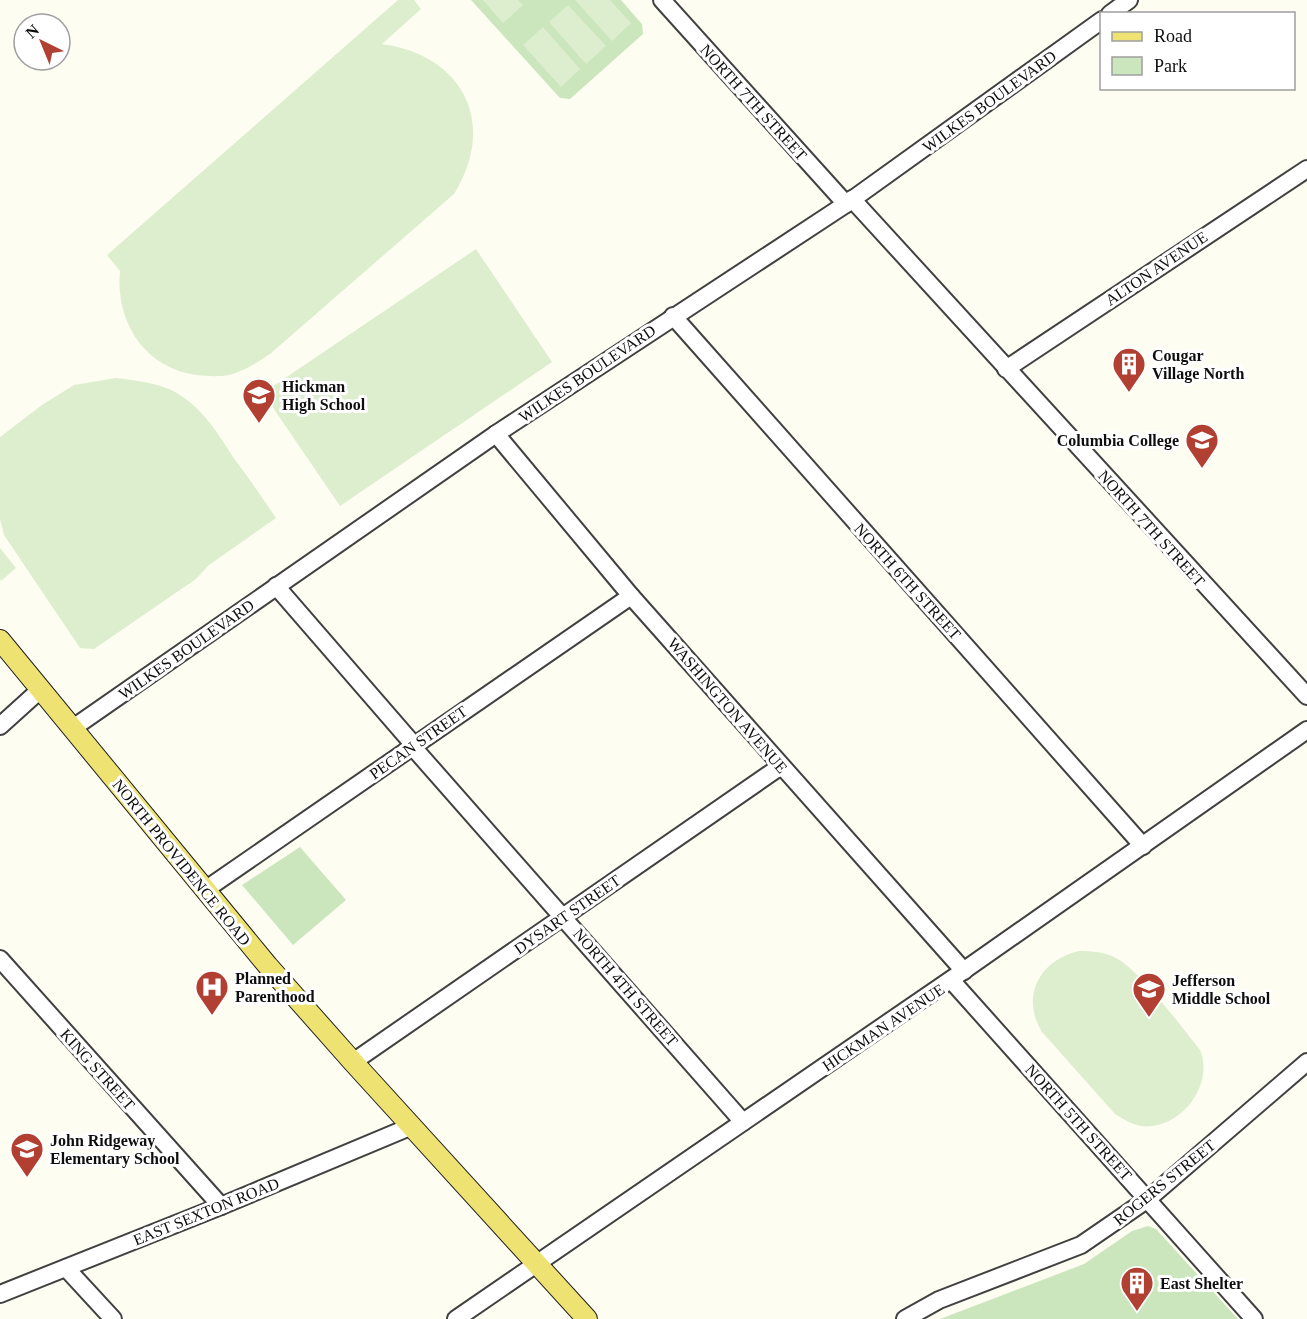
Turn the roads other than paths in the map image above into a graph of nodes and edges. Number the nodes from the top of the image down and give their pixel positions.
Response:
1 (662, 0) edge
2 (1129, 0) edge
3 (1113, 12) edge
4 (1100, 21) edge
5 (1307, 169) edge
6 (849, 202) junction
7 (674, 316) junction
8 (1006, 369) junction
9 (495, 434) junction
10 (276, 586) junction
11 (631, 596) junction
12 (0, 640) edge
13 (41, 689) junction
14 (1307, 696) edge
15 (0, 726) edge
16 (73, 728) junction
17 (1307, 730) edge
18 (412, 745) junction
19 (781, 766) junction
20 (1143, 846) junction
21 (205, 890) junction
22 (563, 916) junction
23 (0, 959) edge
24 (958, 976) junction
25 (353, 1062) junction
26 (1307, 1062) edge
27 (743, 1122) junction
28 (412, 1126) junction
29 (1148, 1199) junction
30 (221, 1206) junction
31 (538, 1264) junction
32 (66, 1268) junction
33 (0, 1294) edge
34 (113, 1319) edge
35 (456, 1319) edge
36 (587, 1319) edge
37 (905, 1319) edge
38 (1254, 1319) edge

1 - 6 street, NORTH 7TH STREET
2 - 3 street
4 - 6 street, WILKES BOULEVARD
5 - 8 street, ALTON AVENUE
6 - 7 street, WILKES BOULEVARD
6 - 8 street, NORTH 7TH STREET
7 - 9 street, WILKES BOULEVARD
7 - 20 street, NORTH 6TH STREET
8 - 14 street, NORTH 7TH STREET
9 - 10 street, WILKES BOULEVARD
9 - 11 street, WASHINGTON AVENUE
10 - 16 street, WILKES BOULEVARD
10 - 18 street, NORTH 4TH STREET
11 - 18 street, PECAN STREET
11 - 19 street, WASHINGTON AVENUE
12 - 13 main road, NORTH PROVIDENCE ROAD
13 - 15 street
13 - 16 main road, NORTH PROVIDENCE ROAD
16 - 21 main road, NORTH PROVIDENCE ROAD
17 - 20 street, HICKMAN AVENUE
18 - 21 street, PECAN STREET
18 - 22 street, NORTH 4TH STREET
19 - 22 street, DYSART STREET
19 - 24 street, WASHINGTON AVENUE
20 - 24 street, HICKMAN AVENUE
21 - 25 main road, NORTH PROVIDENCE ROAD
22 - 25 street, DYSART STREET
22 - 27 street, NORTH 4TH STREET
23 - 30 street, KING STREET
24 - 27 street, HICKMAN AVENUE
24 - 29 street, NORTH 5TH STREET
25 - 28 main road, NORTH PROVIDENCE ROAD
26 - 29 street, ROGERS STREET
27 - 31 street, HICKMAN AVENUE
28 - 30 street, EAST SEXTON ROAD
28 - 31 main road, NORTH PROVIDENCE ROAD
29 - 37 street, ROGERS STREET
29 - 38 street, NORTH 5TH STREET
30 - 32 street, EAST SEXTON ROAD
31 - 35 street, HICKMAN AVENUE
31 - 36 main road, NORTH PROVIDENCE ROAD
32 - 33 street, EAST SEXTON ROAD
32 - 34 street

